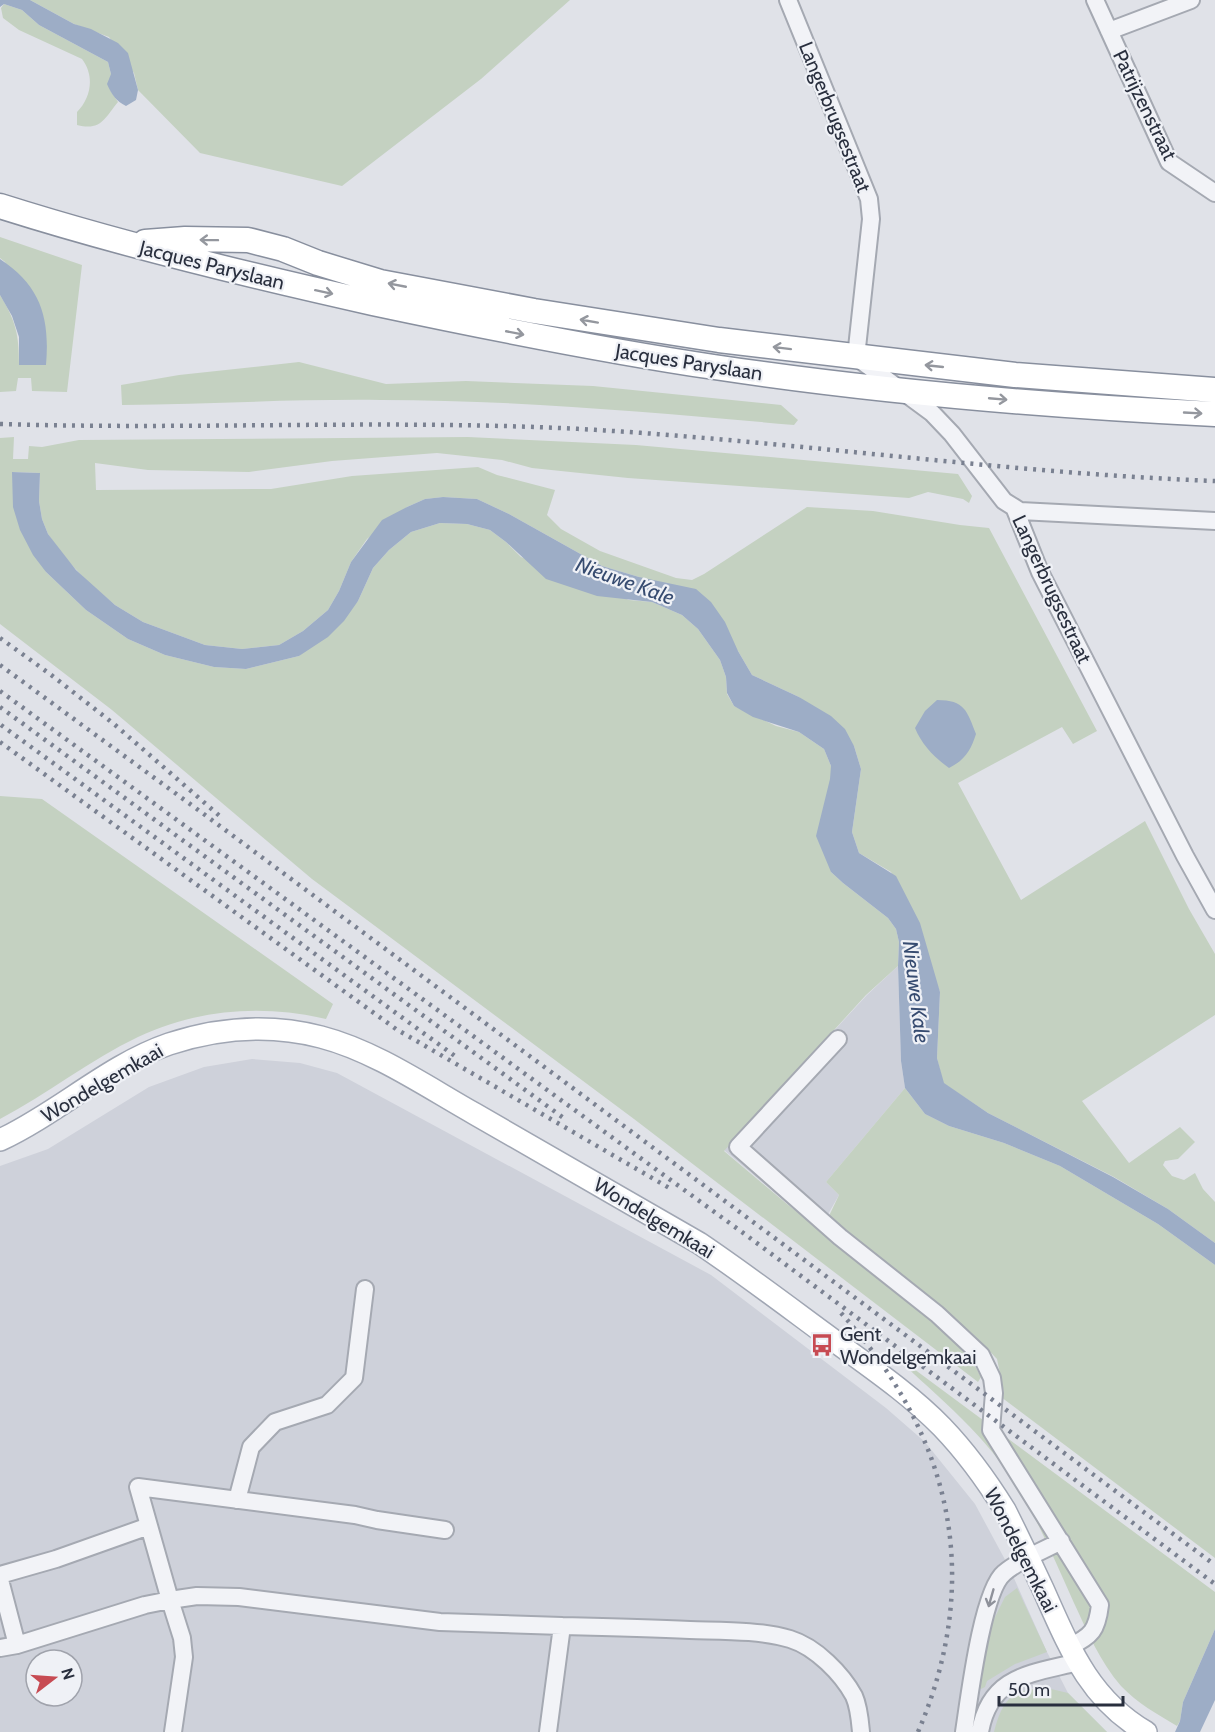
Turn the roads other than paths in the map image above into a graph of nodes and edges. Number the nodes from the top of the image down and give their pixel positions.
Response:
1 (788, 0) edge
2 (1095, 0) edge
3 (1191, 0) edge
4 (1109, 31) junction
5 (1215, 193) edge
6 (0, 206) edge
7 (125, 244) junction
8 (856, 357) junction
9 (898, 390) junction
10 (1215, 390) edge
11 (966, 396) junction
12 (1215, 414) edge
13 (952, 434) junction
14 (1014, 507) junction
15 (1215, 521) edge
16 (1215, 910) edge
17 (838, 1039) dead end
18 (0, 1140) edge
19 (365, 1289) dead end
20 (237, 1500) junction
21 (149, 1526) junction
22 (445, 1530) dead end
23 (1061, 1541) junction
24 (1029, 1558) junction
25 (0, 1575) edge
26 (0, 1580) edge
27 (170, 1600) junction
28 (562, 1626) junction
29 (17, 1645) junction
30 (0, 1648) edge
31 (1074, 1655) junction
32 (173, 1732) edge
33 (548, 1732) edge
34 (861, 1732) edge
35 (964, 1732) edge
36 (980, 1732) edge
37 (1146, 1732) edge

1 - 8 street, Langerbrugsestraat
2 - 4 street, Patrijzenstraat
3 - 4 street
4 - 5 street, Patrijzenstraat
6 - 7 highway
8 -> 7 highway, Jacques Paryslaan
7 -> 9 highway, Jacques Paryslaan
8 - 9 street, Langerbrugsestraat
10 -> 8 highway, Jacques Paryslaan
9 - 11 highway, Jacques Paryslaan
9 - 13 street, Langerbrugsestraat
11 -> 12 highway, Jacques Paryslaan
11 - 13 street
13 - 14 street, Langerbrugsestraat
14 - 15 street
14 - 16 street, Langerbrugsestraat
17 - 23 street
18 - 24 main road, Wondelgemkaai
19 - 20 street
20 - 21 street
20 - 22 street
21 - 25 street
21 - 27 street
23 - 24 street
23 - 31 street
24 - 31 main road, Wondelgemkaai
24 -> 35 street
26 - 29 street
27 - 28 street
27 - 29 street
27 - 32 street
28 - 33 street
28 - 34 street
29 - 30 street
31 - 36 street
31 - 37 main road, Wondelgemkaai

